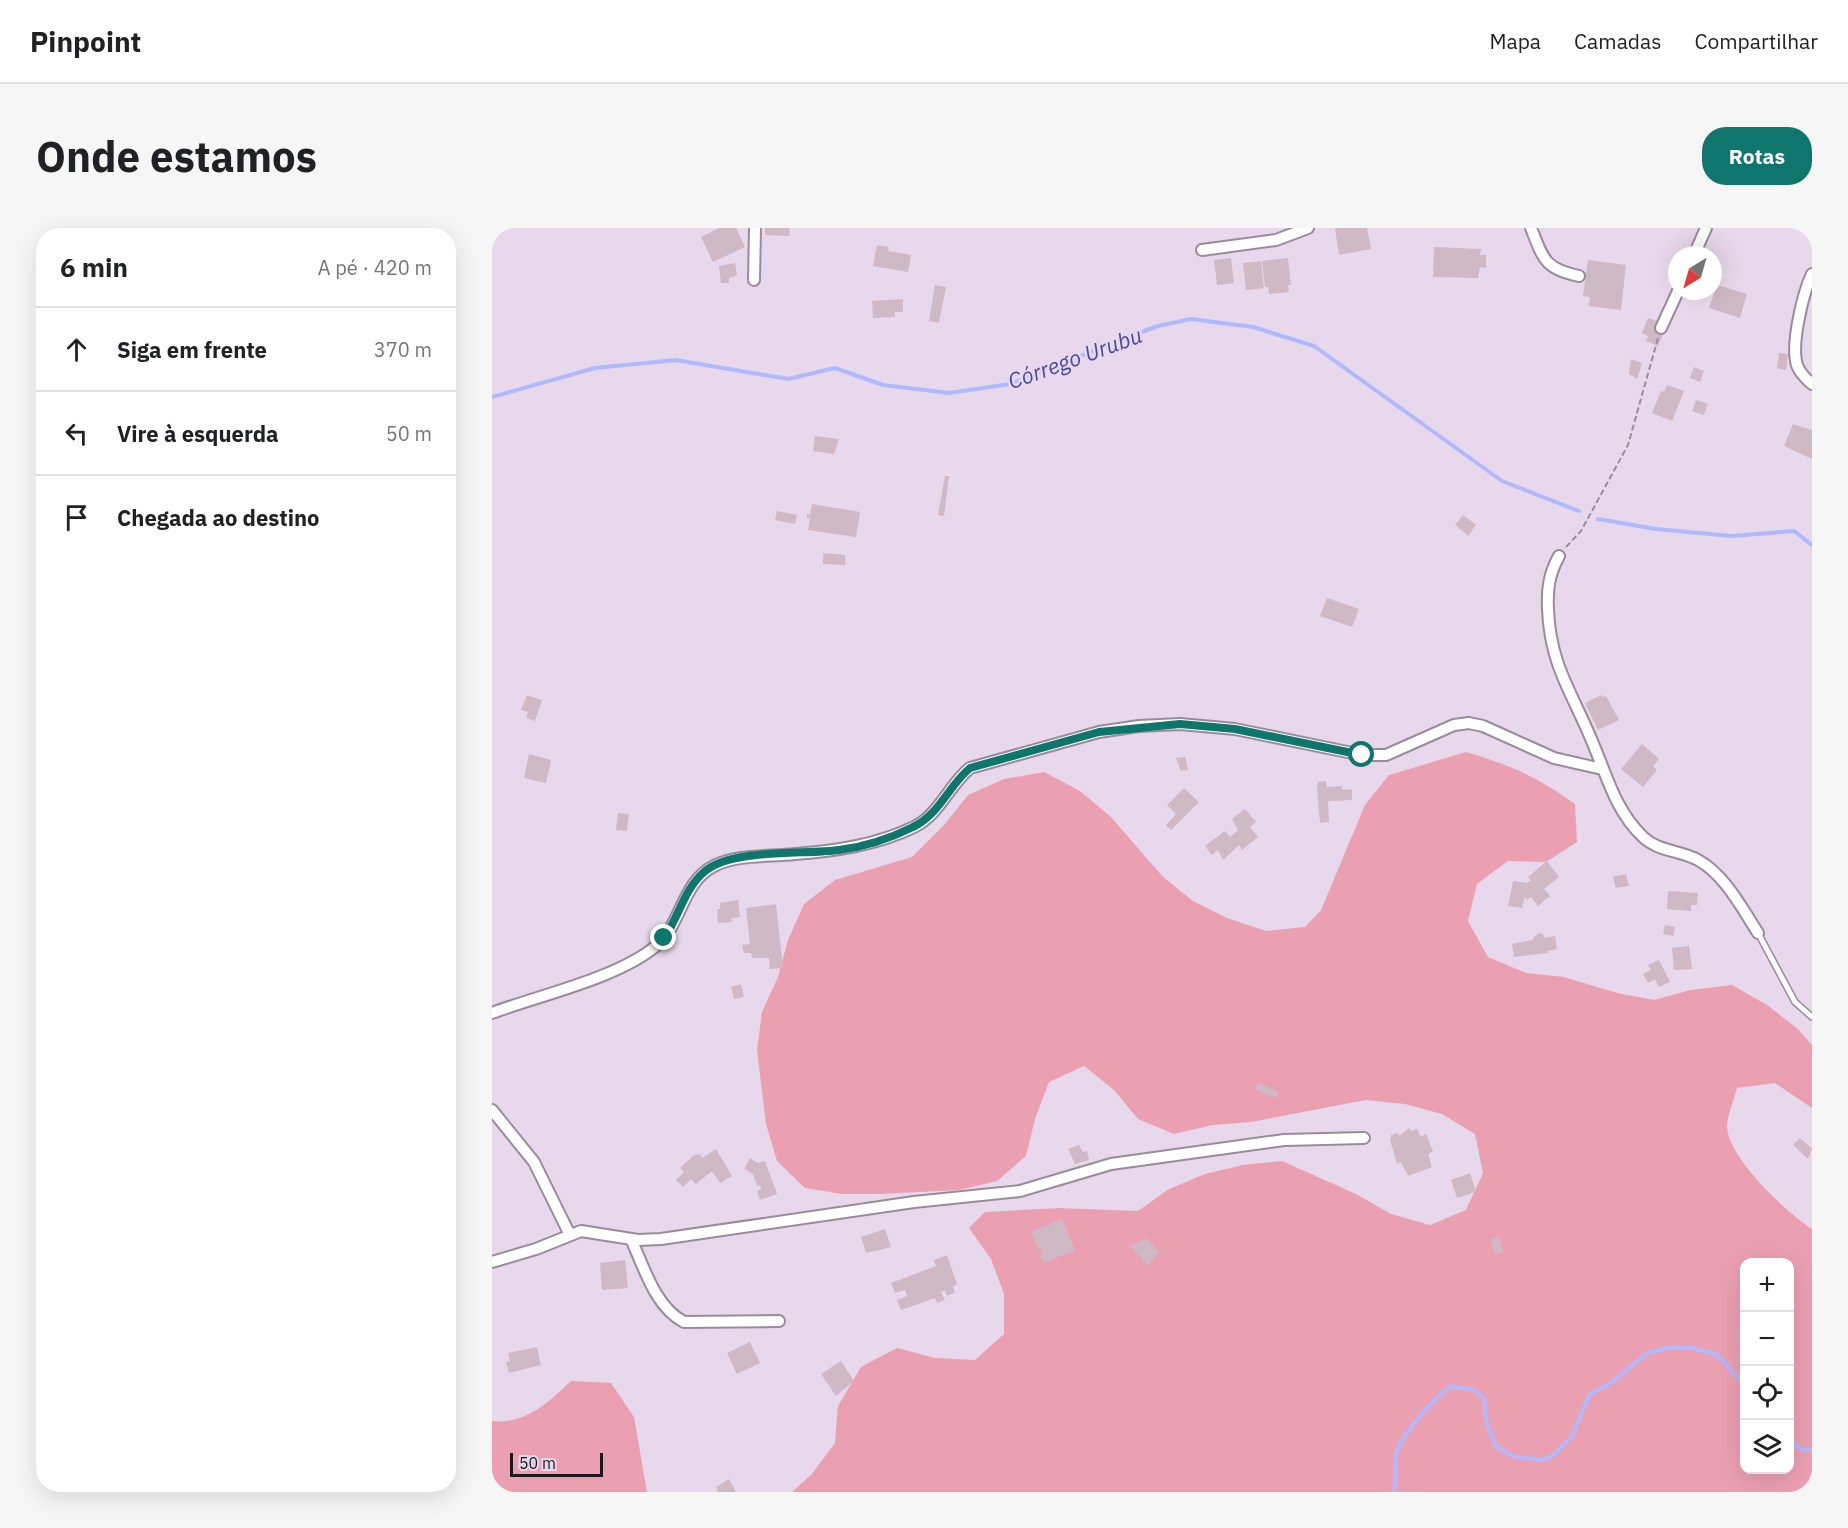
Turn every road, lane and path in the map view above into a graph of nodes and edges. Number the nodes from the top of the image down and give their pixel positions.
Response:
1 (755, 228) edge
2 (1308, 228) edge
3 (1531, 228) edge
4 (1706, 228) edge
5 (1698, 246) edge
6 (1202, 250) dead end
7 (1812, 274) edge
8 (1579, 276) dead end
9 (754, 280) dead end
10 (1673, 300) edge
11 (1661, 328) joint
12 (1812, 384) edge
13 (1559, 556) joint
14 (1602, 769) junction
15 (1758, 933) joint
16 (492, 1013) edge
17 (1812, 1017) edge
18 (492, 1110) edge
19 (1364, 1138) dead end
20 (569, 1233) junction
21 (631, 1239) junction
22 (492, 1262) edge
23 (779, 1322) dead end

1 - 9 street
2 - 6 street
3 - 8 street
4 - 5 street
7 - 12 street
10 - 11 street
11 - 13 path
13 - 14 street
14 - 15 street
14 - 16 street
15 - 17 lane
18 - 20 street
19 - 21 street
20 - 21 street
20 - 22 street
21 - 23 street

